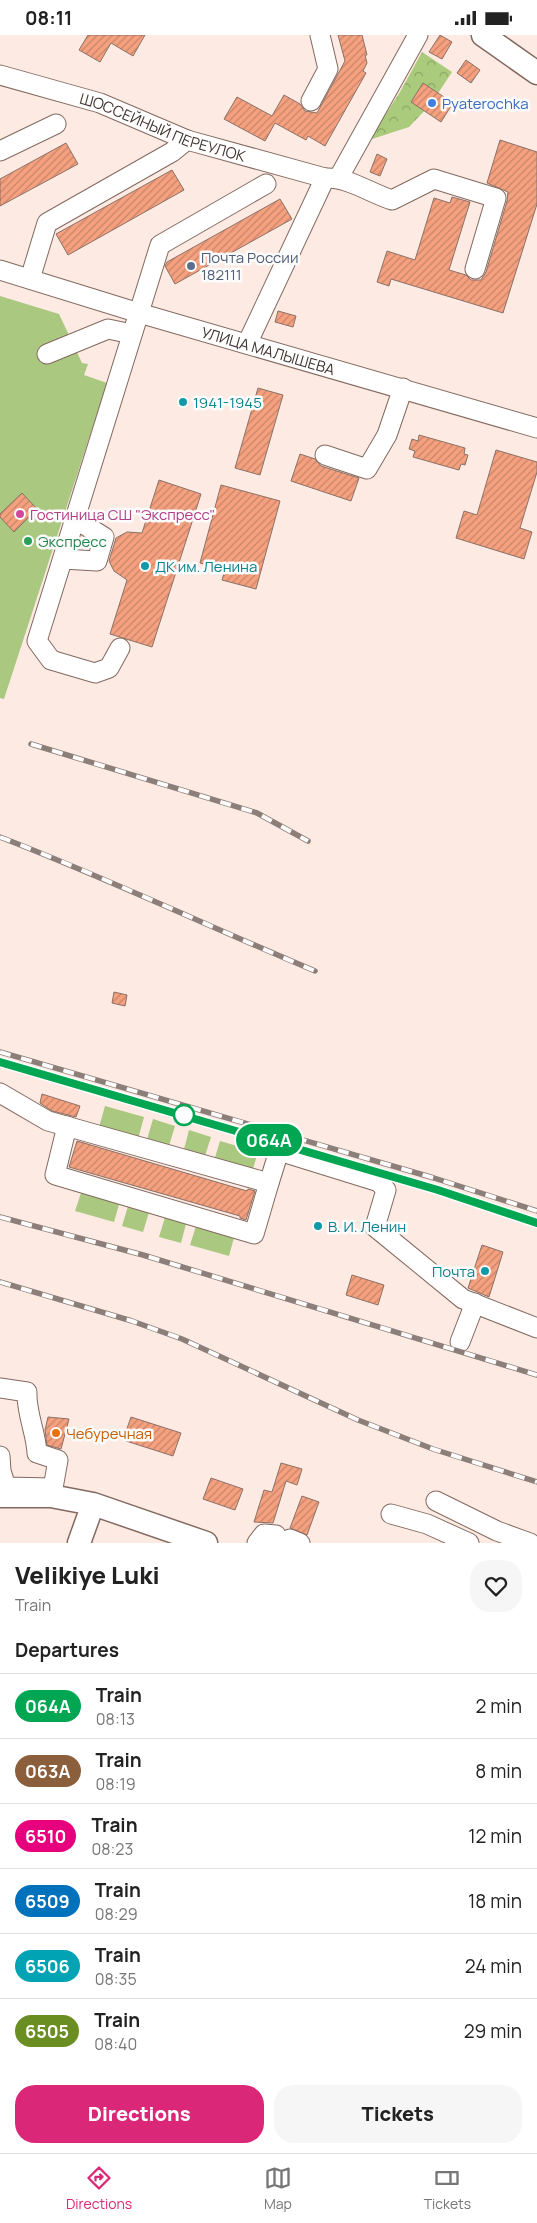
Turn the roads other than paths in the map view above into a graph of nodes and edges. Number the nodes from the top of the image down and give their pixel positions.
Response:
1 (320, 35) edge
2 (418, 35) edge
3 (483, 35) edge
4 (537, 73) edge
5 (0, 75) edge
6 (311, 101) dead end
7 (56, 123) dead end
8 (187, 140) junction
9 (0, 151) edge
10 (332, 177) junction
11 (266, 184) dead end
12 (0, 269) edge
13 (475, 269) dead end
14 (30, 279) junction
15 (139, 313) junction
16 (132, 334) junction
17 (247, 344) junction
18 (47, 354) dead end
19 (403, 389) junction
20 (537, 428) edge
21 (325, 455) dead end
22 (76, 519) junction
23 (63, 559) junction
24 (120, 648) dead end
25 (0, 1093) edge
26 (67, 1126) junction
27 (269, 1183) junction
28 (469, 1301) junction
29 (537, 1328) edge
30 (460, 1342) dead end
31 (0, 1388) edge
32 (0, 1456) edge
33 (0, 1496) edge
34 (436, 1501) dead end
35 (93, 1504) junction
36 (392, 1514) dead end
37 (288, 1539) edge
38 (184, 1540) edge
39 (79, 1543) edge
40 (206, 1543) edge
41 (257, 1543) edge
42 (469, 1543) edge
43 (530, 1543) edge

1 - 6 street
2 - 10 street
3 - 4 main road
5 - 8 street, ШОССЕЙНЫЙ ПЕРЕУЛОК
7 - 9 street
8 - 10 street, ШОССЕЙНЫЙ ПЕРЕУЛОК
8 - 14 street
10 - 13 street, ШОССЕЙНЫЙ ПЕРЕУЛОК
10 - 17 street
11 - 15 street
12 - 14 street, УЛИЦА МАЛЫШЕВА
14 - 15 street, УЛИЦА МАЛЫШЕВА
15 - 16 street
15 - 17 street, УЛИЦА МАЛЫШЕВА
16 - 18 street
16 - 22 street
17 - 19 street, УЛИЦА МАЛЫШЕВА
19 - 20 street, УЛИЦА МАЛЫШЕВА
19 - 21 street
22 - 23 street
22 - 23 street
23 - 24 street
25 - 26 street
26 - 27 street
26 - 27 street
27 - 28 street
28 - 29 street
28 - 30 street
31 - 32 street
33 - 35 main road
34 - 43 street
35 - 38 main road
35 - 39 main road
36 - 42 street
37 - 41 street
38 - 40 main road

